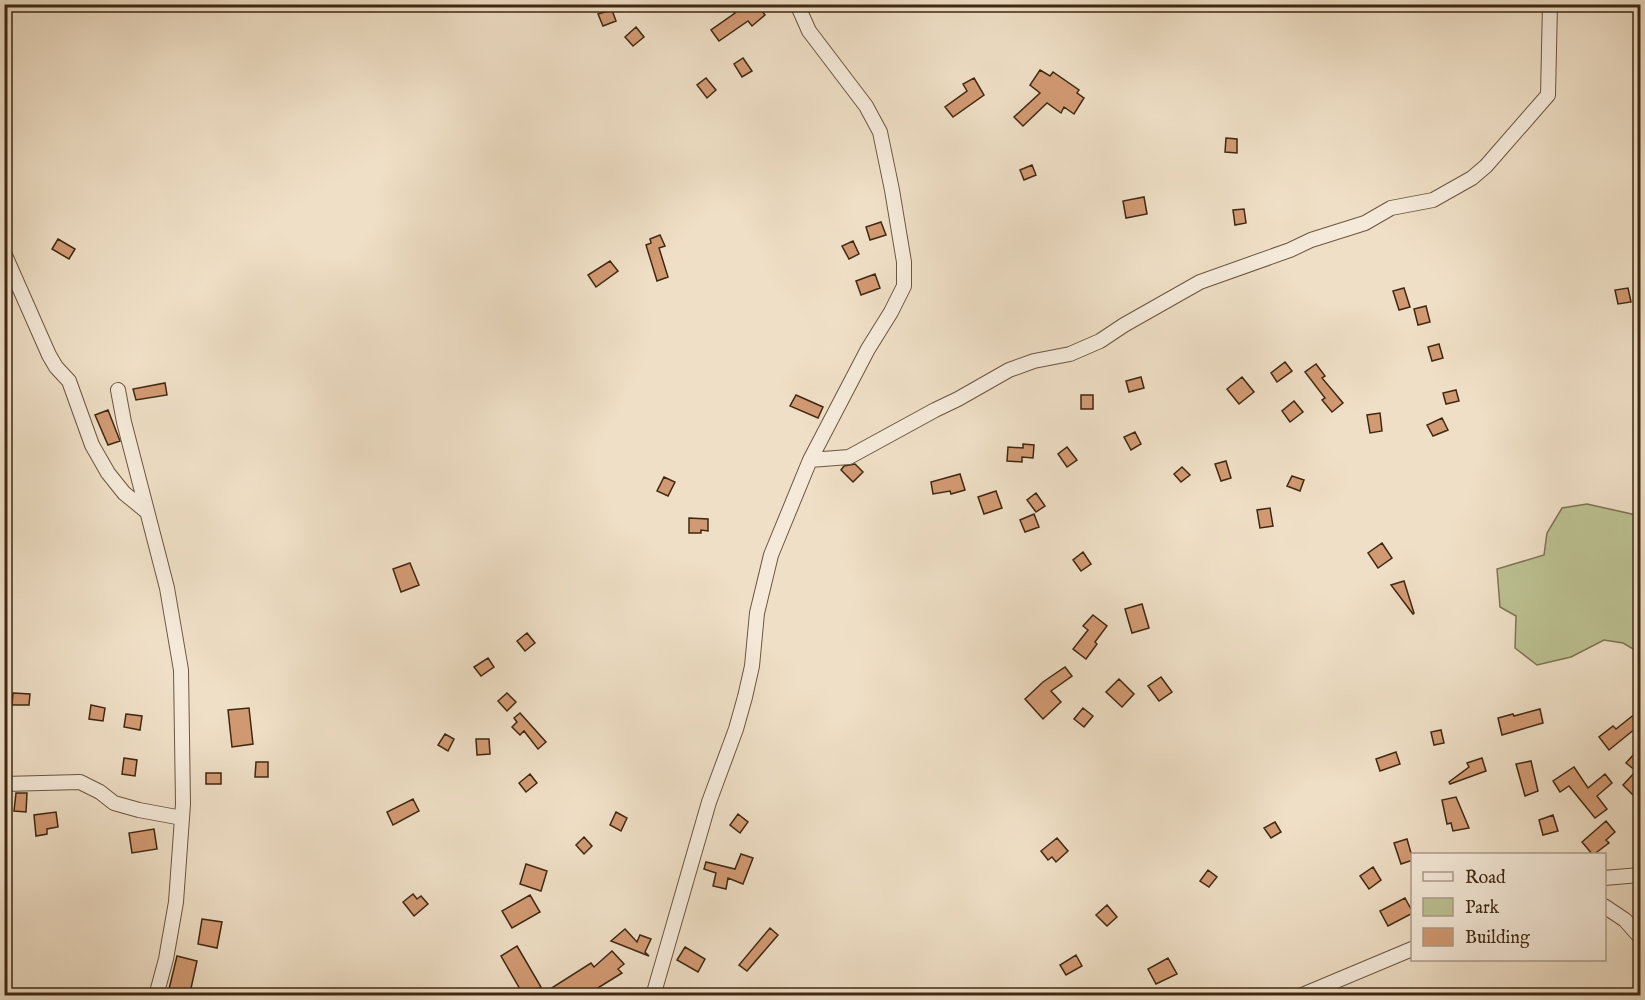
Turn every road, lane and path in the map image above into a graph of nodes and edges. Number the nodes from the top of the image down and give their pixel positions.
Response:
1 (797, 4) edge
2 (1550, 4) edge
3 (4, 253) edge
4 (118, 390) dead end
5 (810, 460) junction
6 (146, 511) junction
7 (4, 784) edge
8 (182, 818) junction
9 (1641, 875) edge
10 (1606, 878) edge
11 (1606, 907) edge
12 (1641, 937) edge
13 (1411, 950) edge
14 (156, 996) edge
15 (652, 996) edge
16 (1300, 996) edge

1 - 5 street
2 - 5 street
3 - 6 street
4 - 6 street
5 - 15 street
6 - 8 street
7 - 8 street
8 - 14 street
9 - 10 street
11 - 12 street
13 - 16 street

